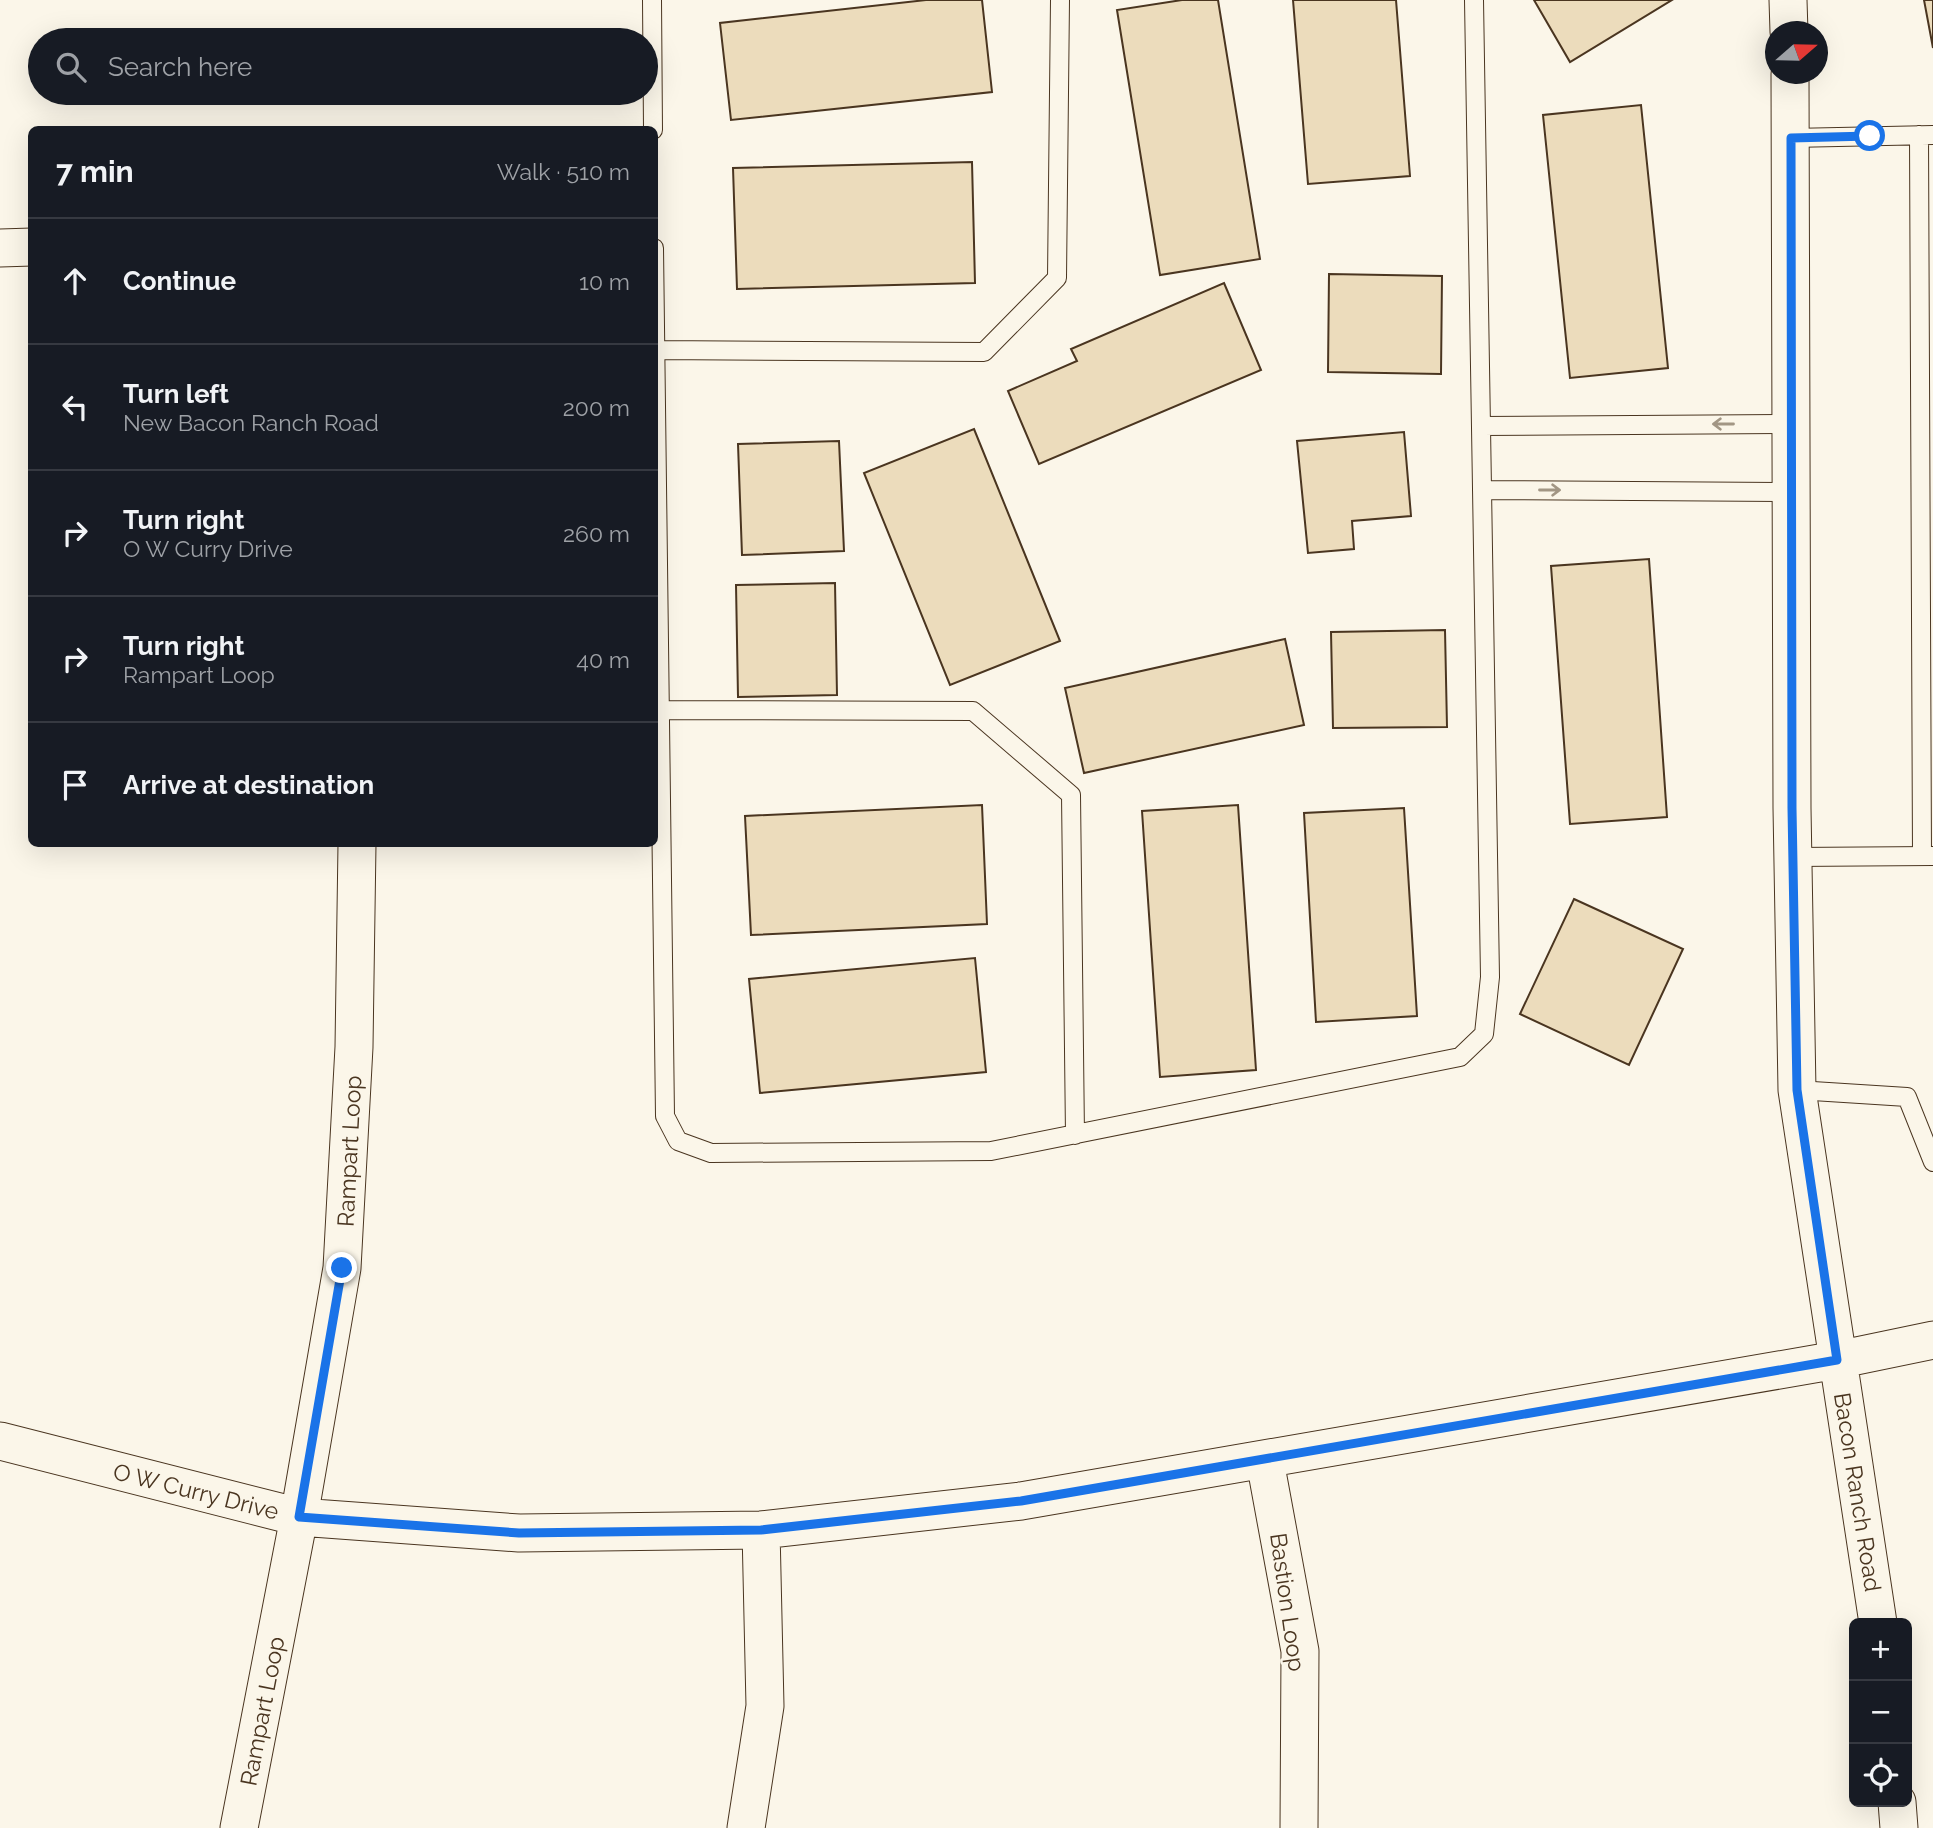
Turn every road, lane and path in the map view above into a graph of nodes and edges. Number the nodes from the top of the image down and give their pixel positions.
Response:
1 (652, 0) edge
2 (1060, 0) edge
3 (1474, 0) edge
4 (1788, 0) edge
5 (1789, 21) edge
6 (652, 28) edge
7 (1790, 84) edge
8 (653, 105) edge
9 (653, 126) edge
10 (1926, 135) edge
11 (1791, 138) junction
12 (28, 247) edge
13 (0, 248) edge
14 (658, 350) edge
15 (1791, 424) junction
16 (1481, 426) junction
17 (1482, 489) junction
18 (1792, 492) junction
19 (658, 530) edge
20 (660, 710) junction
21 (357, 847) edge
22 (1928, 856) edge
23 (1793, 857) junction
24 (1797, 1090) junction
25 (1075, 1135) junction
26 (1933, 1162) edge
27 (1933, 1340) edge
28 (1837, 1360) junction
29 (0, 1441) edge
30 (1265, 1461) junction
31 (299, 1517) junction
32 (761, 1530) junction
33 (1877, 1618) edge
34 (1898, 1807) edge
35 (239, 1828) edge
36 (746, 1828) edge
37 (1298, 1828) edge
38 (1899, 1828) edge

1 - 6 lane
2 - 14 lane
3 - 16 lane
4 - 5 street
7 - 11 street, Bacon Ranch Road
8 - 9 lane
10 - 11 lane
10 - 22 lane
11 - 15 street, Bacon Ranch Road
12 - 13 street
15 -> 16 lane
15 - 18 street, Bacon Ranch Road
16 - 17 lane
17 -> 18 lane
17 - 25 lane
18 - 23 street, Bacon Ranch Road
19 - 20 lane
20 - 25 lane
20 - 25 lane
21 - 31 street, Rampart Loop
22 - 23 lane
23 - 24 street, Bacon Ranch Road
24 - 26 lane
24 - 28 street, Bacon Ranch Road
27 - 28 street, O W Curry Drive
28 - 30 street, O W Curry Drive
28 - 33 street, Bacon Ranch Road
29 - 31 street, O W Curry Drive
30 - 32 street, O W Curry Drive
30 - 37 street, Bastion Loop
31 - 32 street, O W Curry Drive
31 - 35 street, Rampart Loop
32 - 36 street
34 - 38 street

